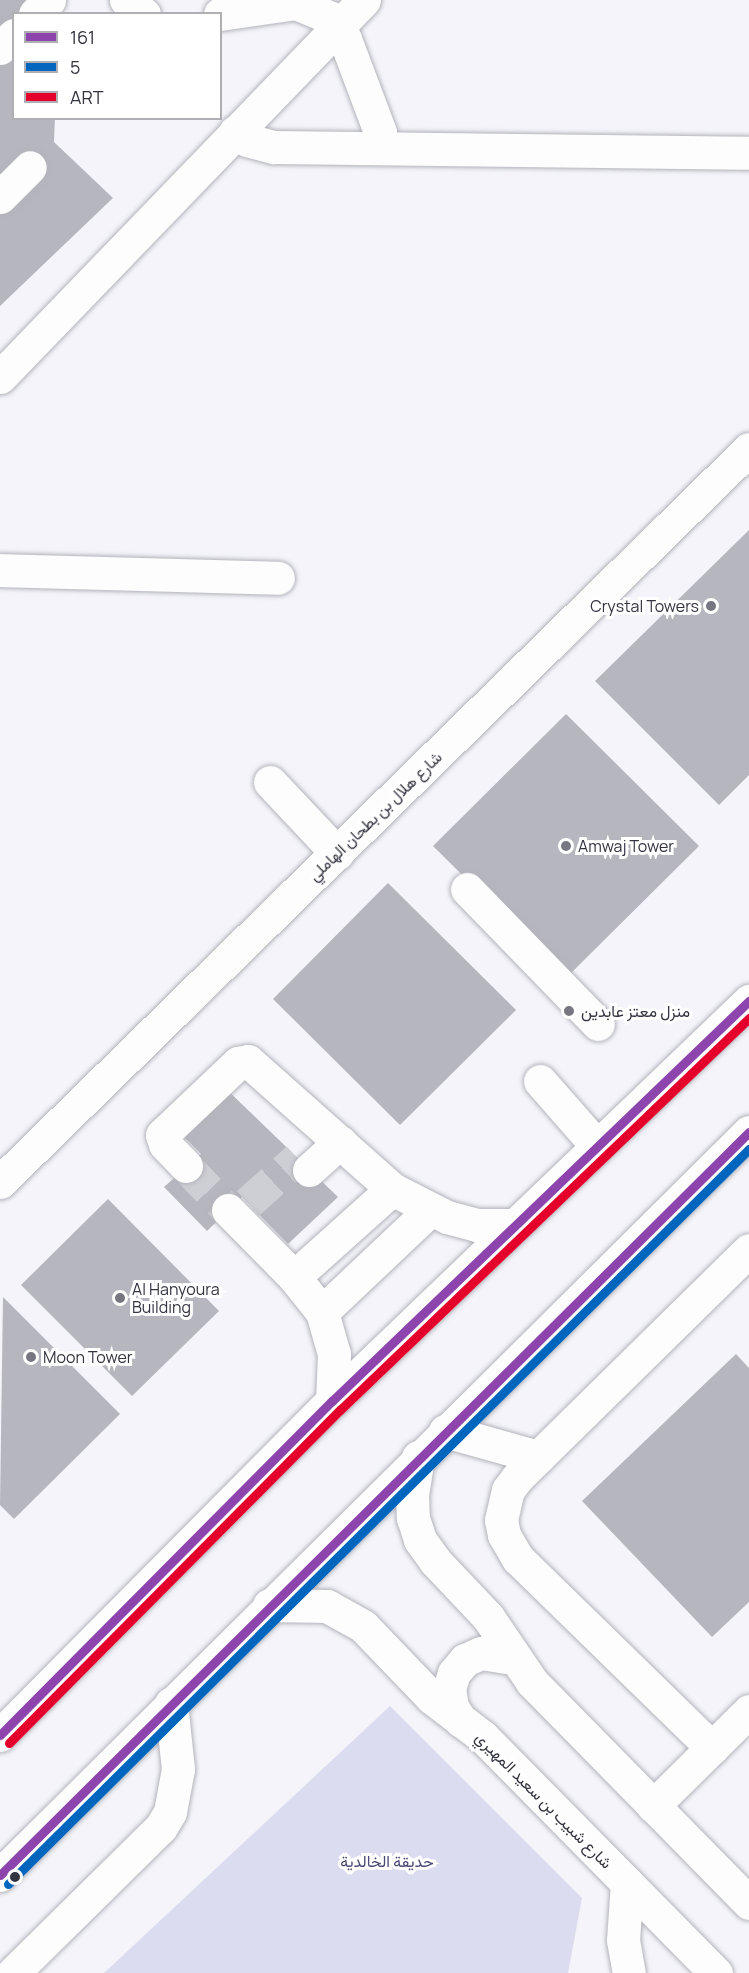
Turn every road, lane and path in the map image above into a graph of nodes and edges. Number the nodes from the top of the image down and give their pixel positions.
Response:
1 (49, 0) edge
2 (126, 0) edge
3 (364, 0) edge
4 (37, 12) edge
5 (141, 12) edge
6 (222, 14) edge
7 (339, 26) junction
8 (12, 37) edge
9 (0, 48) edge
10 (235, 132) junction
11 (381, 148) junction
12 (749, 153) edge
13 (0, 377) edge
14 (749, 448) edge
15 (0, 570) edge
16 (278, 578) dead end
17 (270, 782) dead end
18 (337, 853) junction
19 (467, 889) dead end
20 (749, 1001) edge
21 (598, 1024) dead end
22 (540, 1081) dead end
23 (749, 1132) edge
24 (334, 1137) junction
25 (597, 1146) junction
26 (304, 1164) tunnel mouth
27 (186, 1166) tunnel mouth
28 (0, 1182) edge
29 (392, 1189) junction
30 (430, 1210) junction
31 (243, 1214) tunnel mouth
32 (514, 1225) junction
33 (749, 1250) edge
34 (294, 1277) junction
35 (322, 1312) junction
36 (332, 1401) junction
37 (445, 1431) junction
38 (418, 1457) junction
39 (538, 1457) junction
40 (269, 1605) junction
41 (514, 1658) junction
42 (171, 1703) junction
43 (749, 1711) edge
44 (461, 1721) junction
45 (0, 1735) edge
46 (712, 1748) junction
47 (652, 1806) junction
48 (0, 1875) edge
49 (627, 1883) junction
50 (743, 1889) edge
51 (13, 1973) edge
52 (629, 1973) edge
53 (716, 1973) edge

1 - 4 street
2 - 5 street
3 - 7 street
6 - 7 street
7 - 10 street
7 - 11 street
8 - 9 street
10 - 11 street
10 - 13 street
11 - 12 street
14 - 18 street, شارع هلال بن بطحان الهاملي
15 - 16 street
17 - 18 street
18 - 28 street, شارع هلال بن بطحان الهاملي
19 - 21 street
20 - 25 street
22 - 25 street
23 - 37 street
24 - 26 street
24 - 27 street
24 - 29 street
25 - 32 street
29 - 30 street
29 - 34 street
30 - 32 street
30 - 35 street
31 - 34 street
32 - 36 street
33 - 39 street
34 - 35 street
35 - 36 street
36 - 45 street
37 - 38 street
37 - 39 street
38 - 40 street
38 - 41 street
39 - 46 street
40 - 42 street
40 - 44 street, شارع شبيب بن سعيد المهيري
41 - 44 street
41 - 47 street
42 - 48 street
42 - 51 street
43 - 46 street
44 - 49 street, شارع شبيب بن سعيد المهيري
46 - 47 street
47 - 50 street
49 - 52 street
49 - 53 street, شارع شبيب بن سعيد المهيري

